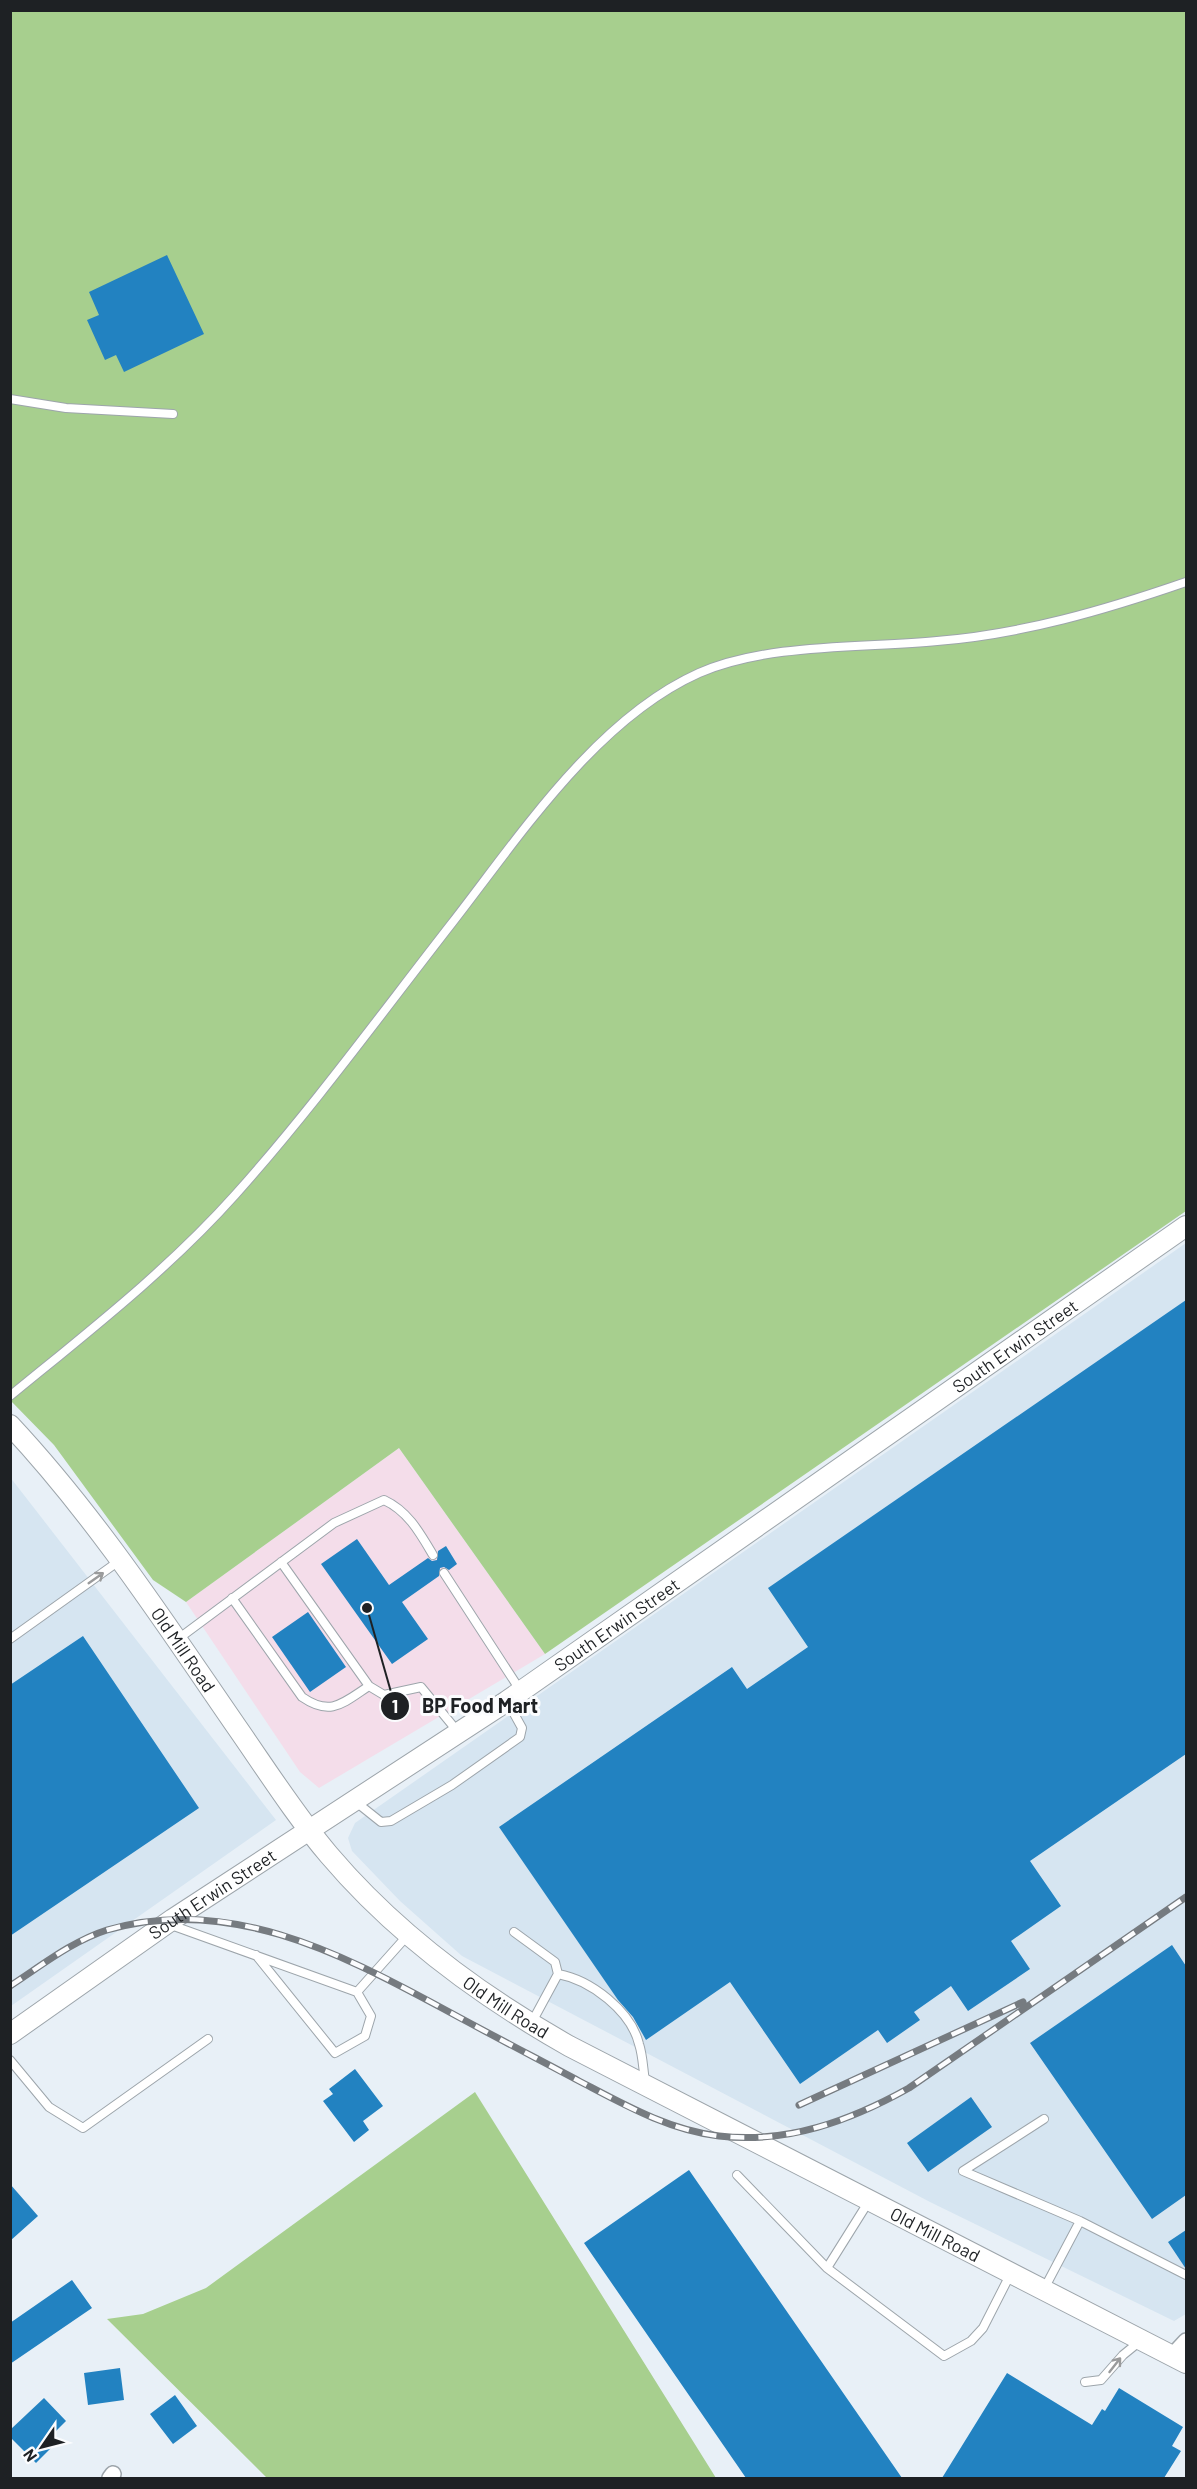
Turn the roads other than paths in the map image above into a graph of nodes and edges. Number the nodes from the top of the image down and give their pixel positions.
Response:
1 (10, 399) edge
2 (173, 414) dead end
3 (1186, 582) edge
4 (1186, 1226) edge
5 (10, 1396) edge
6 (10, 1425) edge
7 (433, 1555) dead end
8 (121, 1560) junction
9 (281, 1562) junction
10 (444, 1574) dead end
11 (232, 1598) junction
12 (10, 1639) edge
13 (176, 1640) junction
14 (369, 1686) junction
15 (514, 1696) junction
16 (459, 1733) junction
17 (355, 1801) junction
18 (310, 1831) junction
19 (166, 1923) junction
20 (514, 1932) dead end
21 (408, 1935) junction
22 (255, 1955) junction
23 (558, 1974) junction
24 (357, 1992) junction
25 (531, 2024) junction
26 (10, 2034) edge
27 (208, 2039) dead end
28 (10, 2060) edge
29 (645, 2085) junction
30 (1044, 2120) dead end
31 (737, 2175) dead end
32 (869, 2200) junction
33 (1080, 2221) junction
34 (828, 2268) junction
35 (1011, 2272) junction
36 (1186, 2275) edge
37 (1044, 2289) junction
38 (1142, 2339) junction
39 (1182, 2353) edge
40 (1085, 2382) dead end

1 - 2 lane
3 - 5 lane
4 - 15 street, South Erwin Street
6 - 8 street, Old Mill Road
7 - 9 lane
12 -> 8 lane
8 - 13 street, Old Mill Road
9 - 11 lane
9 - 14 lane
10 - 15 lane
11 - 13 lane
11 - 14 lane
13 - 18 street, Old Mill Road
14 - 16 lane
15 - 16 street, South Erwin Street
15 - 17 lane
16 - 17 street, South Erwin Street
17 - 18 street, South Erwin Street
18 - 19 street, South Erwin Street
18 - 21 street, Old Mill Road
19 - 22 lane
19 - 26 street, South Erwin Street
20 - 23 lane
21 - 24 lane
21 - 25 street, Old Mill Road
22 - 24 lane
22 - 24 lane
23 - 25 lane
23 - 29 lane
25 - 29 street, Old Mill Road
27 - 28 lane
29 - 32 street, Old Mill Road
30 - 33 lane
31 - 34 lane
32 - 34 lane
32 - 35 street, Old Mill Road
33 - 36 lane
33 - 37 lane
34 - 35 lane
35 - 37 street, Old Mill Road
37 - 38 street, Old Mill Road
38 - 39 street, Old Mill Road
40 -> 38 lane

